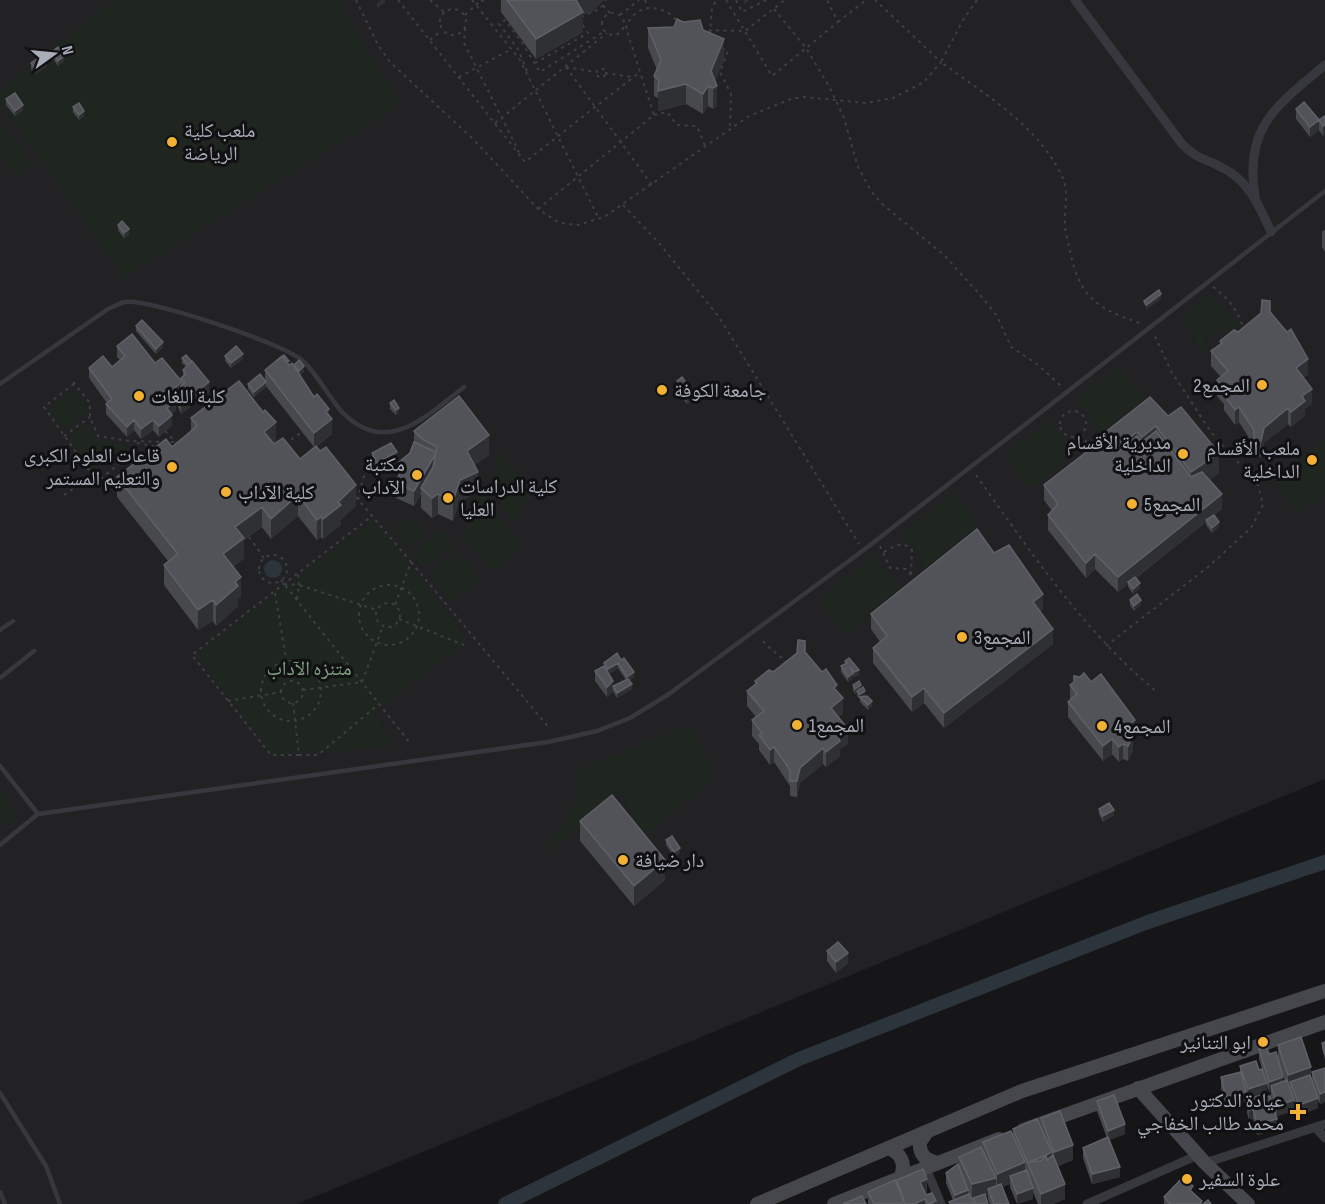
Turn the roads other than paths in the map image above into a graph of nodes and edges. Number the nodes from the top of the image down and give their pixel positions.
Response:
1 (1075, 0) edge
2 (1325, 65) edge
3 (1325, 190) edge
4 (1255, 196) junction
5 (1271, 232) junction
6 (0, 384) edge
7 (464, 387) dead end
8 (13, 621) dead end
9 (0, 630) edge
10 (34, 651) dead end
11 (0, 678) edge
12 (0, 766) edge
13 (38, 814) junction
14 (0, 845) edge
15 (1325, 991) edge
16 (1325, 1022) edge
17 (1138, 1088) junction
18 (0, 1093) edge
19 (1325, 1124) edge
20 (1315, 1127) junction
21 (929, 1131) junction
22 (1325, 1138) edge
23 (888, 1148) junction
24 (1201, 1159) junction
25 (930, 1164) junction
26 (901, 1176) junction
27 (0, 1192) edge
28 (1103, 1201) edge
29 (5, 1204) edge
30 (60, 1204) edge
31 (757, 1204) edge
32 (834, 1204) edge
33 (941, 1204) edge
34 (1087, 1204) edge
35 (1248, 1204) edge

1 - 4 street
2 - 4 street
3 - 5 lane
4 - 5 street
5 - 13 lane
6 - 7 lane
8 - 9 lane
10 - 11 lane
12 - 13 lane
13 - 14 lane
15 - 21 main road
16 - 17 main road
17 - 24 main road
17 - 25 main road
18 - 30 lane
19 - 20 street
20 - 22 street
20 - 24 street
21 - 23 main road
21 - 25 main road
23 - 26 main road
23 - 31 main road
24 - 28 street
24 - 35 main road
25 - 26 main road
25 - 33 street
26 - 32 main road
27 - 29 lane
28 - 34 street

